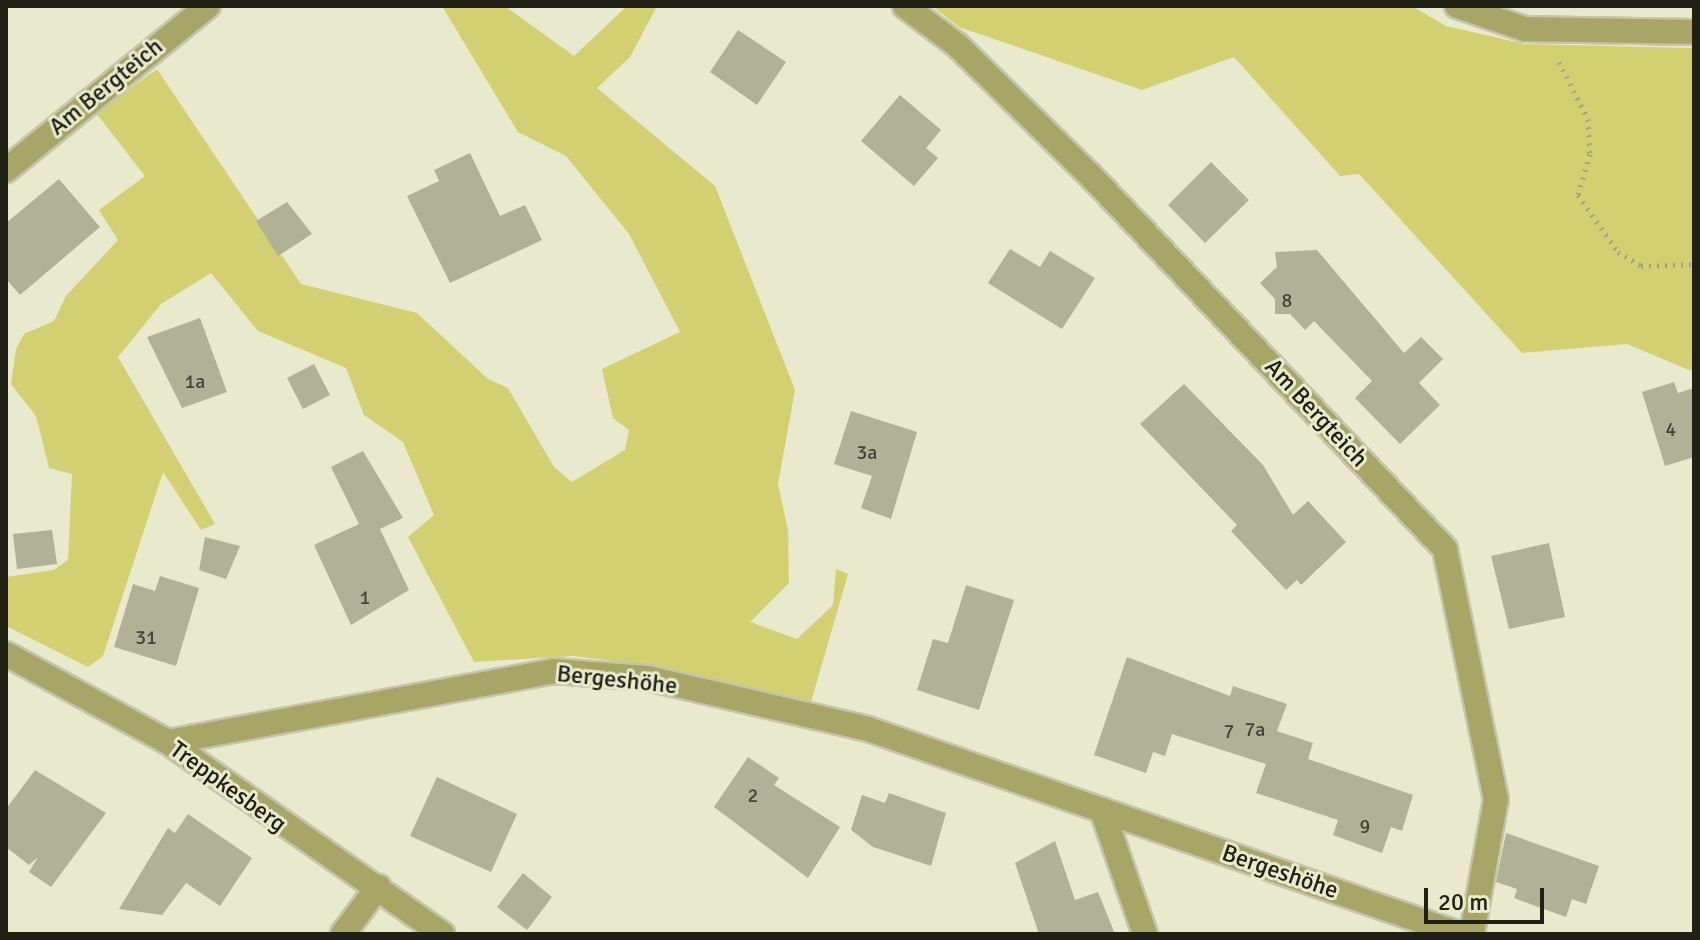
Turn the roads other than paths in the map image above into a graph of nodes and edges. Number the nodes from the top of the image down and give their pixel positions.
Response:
1 (208, 6) edge
2 (905, 6) edge
3 (1457, 6) edge
4 (1694, 32) edge
5 (6, 170) edge
6 (6, 654) edge
7 (168, 742) junction
8 (1102, 810) junction
9 (378, 887) junction
10 (343, 934) edge
11 (442, 934) edge
12 (1145, 934) edge
13 (1459, 934) edge
14 (1472, 934) edge

1 - 5 street, Am Bergteich
2 - 14 street, Am Bergteich
3 - 4 street
6 - 7 street, Treppkesberg
7 - 8 street, Bergeshöhe
7 - 9 street, Treppkesberg
8 - 12 street
8 - 13 street, Bergeshöhe
9 - 10 street
9 - 11 street, Treppkesberg

